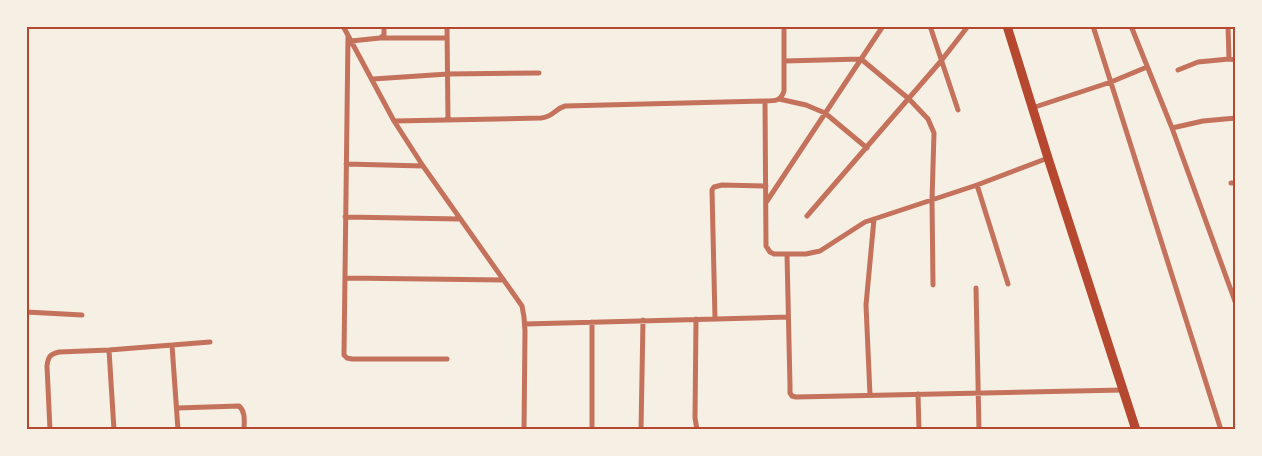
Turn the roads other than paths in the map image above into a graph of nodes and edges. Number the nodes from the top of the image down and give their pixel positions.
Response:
1 (343, 26) edge
2 (384, 26) edge
3 (447, 26) edge
4 (784, 26) edge
5 (883, 26) edge
6 (930, 26) edge
7 (968, 26) edge
8 (1007, 26) edge
9 (1093, 26) edge
10 (1131, 26) edge
11 (1228, 26) edge
12 (350, 38) junction
13 (380, 38) junction
14 (447, 38) junction
15 (861, 58) junction
16 (1233, 60) edge
17 (784, 61) junction
18 (941, 61) junction
19 (1147, 67) junction
20 (1178, 70) dead end
21 (540, 73) dead end
22 (448, 74) junction
23 (373, 79) junction
24 (1111, 82) junction
25 (909, 99) junction
26 (779, 100) junction
27 (765, 101) junction
28 (1032, 108) junction
29 (958, 110) dead end
30 (825, 113) junction
31 (1236, 118) edge
32 (448, 120) junction
33 (394, 121) junction
34 (1172, 128) junction
35 (866, 148) junction
36 (1048, 158) junction
37 (346, 164) junction
38 (423, 166) junction
39 (977, 185) junction
40 (766, 186) junction
41 (932, 200) junction
42 (766, 202) junction
43 (807, 216) dead end
44 (346, 217) junction
45 (460, 218) junction
46 (874, 219) junction
47 (787, 254) junction
48 (345, 278) junction
49 (504, 280) junction
50 (1008, 284) dead end
51 (933, 285) dead end
52 (976, 288) dead end
53 (1236, 304) edge
54 (26, 312) edge
55 (82, 314) dead end
56 (788, 316) junction
57 (696, 319) junction
58 (715, 319) junction
59 (643, 320) junction
60 (592, 322) junction
61 (525, 324) junction
62 (210, 342) dead end
63 (172, 344) junction
64 (109, 350) junction
65 (446, 359) dead end
66 (1123, 390) junction
67 (977, 393) junction
68 (918, 394) junction
69 (870, 395) junction
70 (177, 408) junction
71 (50, 430) edge
72 (114, 430) edge
73 (178, 430) edge
74 (244, 430) edge
75 (524, 430) edge
76 (592, 430) edge
77 (641, 430) edge
78 (697, 430) edge
79 (919, 430) edge
80 (979, 430) edge
81 (1136, 430) edge
82 (1222, 430) edge

1 - 12 street
2 - 13 street
3 - 14 street
4 - 17 street
5 - 15 street
6 - 18 street
7 - 18 street
8 - 28 main road
9 - 24 street
10 - 19 street
11 - 16 street
12 - 13 street
12 - 23 street
12 - 37 street
13 - 14 street
14 - 22 street
15 - 17 street
15 - 25 street
15 - 30 street
16 - 20 street
17 - 26 street
18 - 25 street
18 - 29 street
19 - 24 street
19 - 34 street
21 - 22 street
22 - 23 street
22 - 32 street
23 - 33 street
24 - 28 street
24 - 82 street
25 - 35 street
25 - 41 street
26 - 27 street
26 - 30 street
27 - 32 street
27 - 40 street
28 - 36 main road
30 - 35 street
30 - 42 street
31 - 34 street
32 - 33 street
33 - 38 street
34 - 53 street
35 - 43 street
36 - 39 street
36 - 66 main road
37 - 38 street
37 - 44 street
38 - 45 street
39 - 41 street
39 - 50 street
40 - 42 street
40 - 58 street
41 - 46 street
41 - 51 street
42 - 47 street
44 - 45 street
44 - 48 street
45 - 49 street
46 - 47 street
46 - 69 street
47 - 56 street
48 - 49 street
48 - 65 street
49 - 61 street
52 - 67 street
54 - 55 street
56 - 58 street
56 - 69 street
57 - 58 street
57 - 59 street
57 - 78 street
59 - 60 street
59 - 77 street
60 - 61 street
60 - 76 street
61 - 75 street
62 - 63 street
63 - 64 street
63 - 70 street
64 - 71 street
64 - 72 street
66 - 67 street
66 - 81 main road
67 - 68 street
67 - 80 street
68 - 69 street
68 - 79 street
70 - 73 street
70 - 74 street

